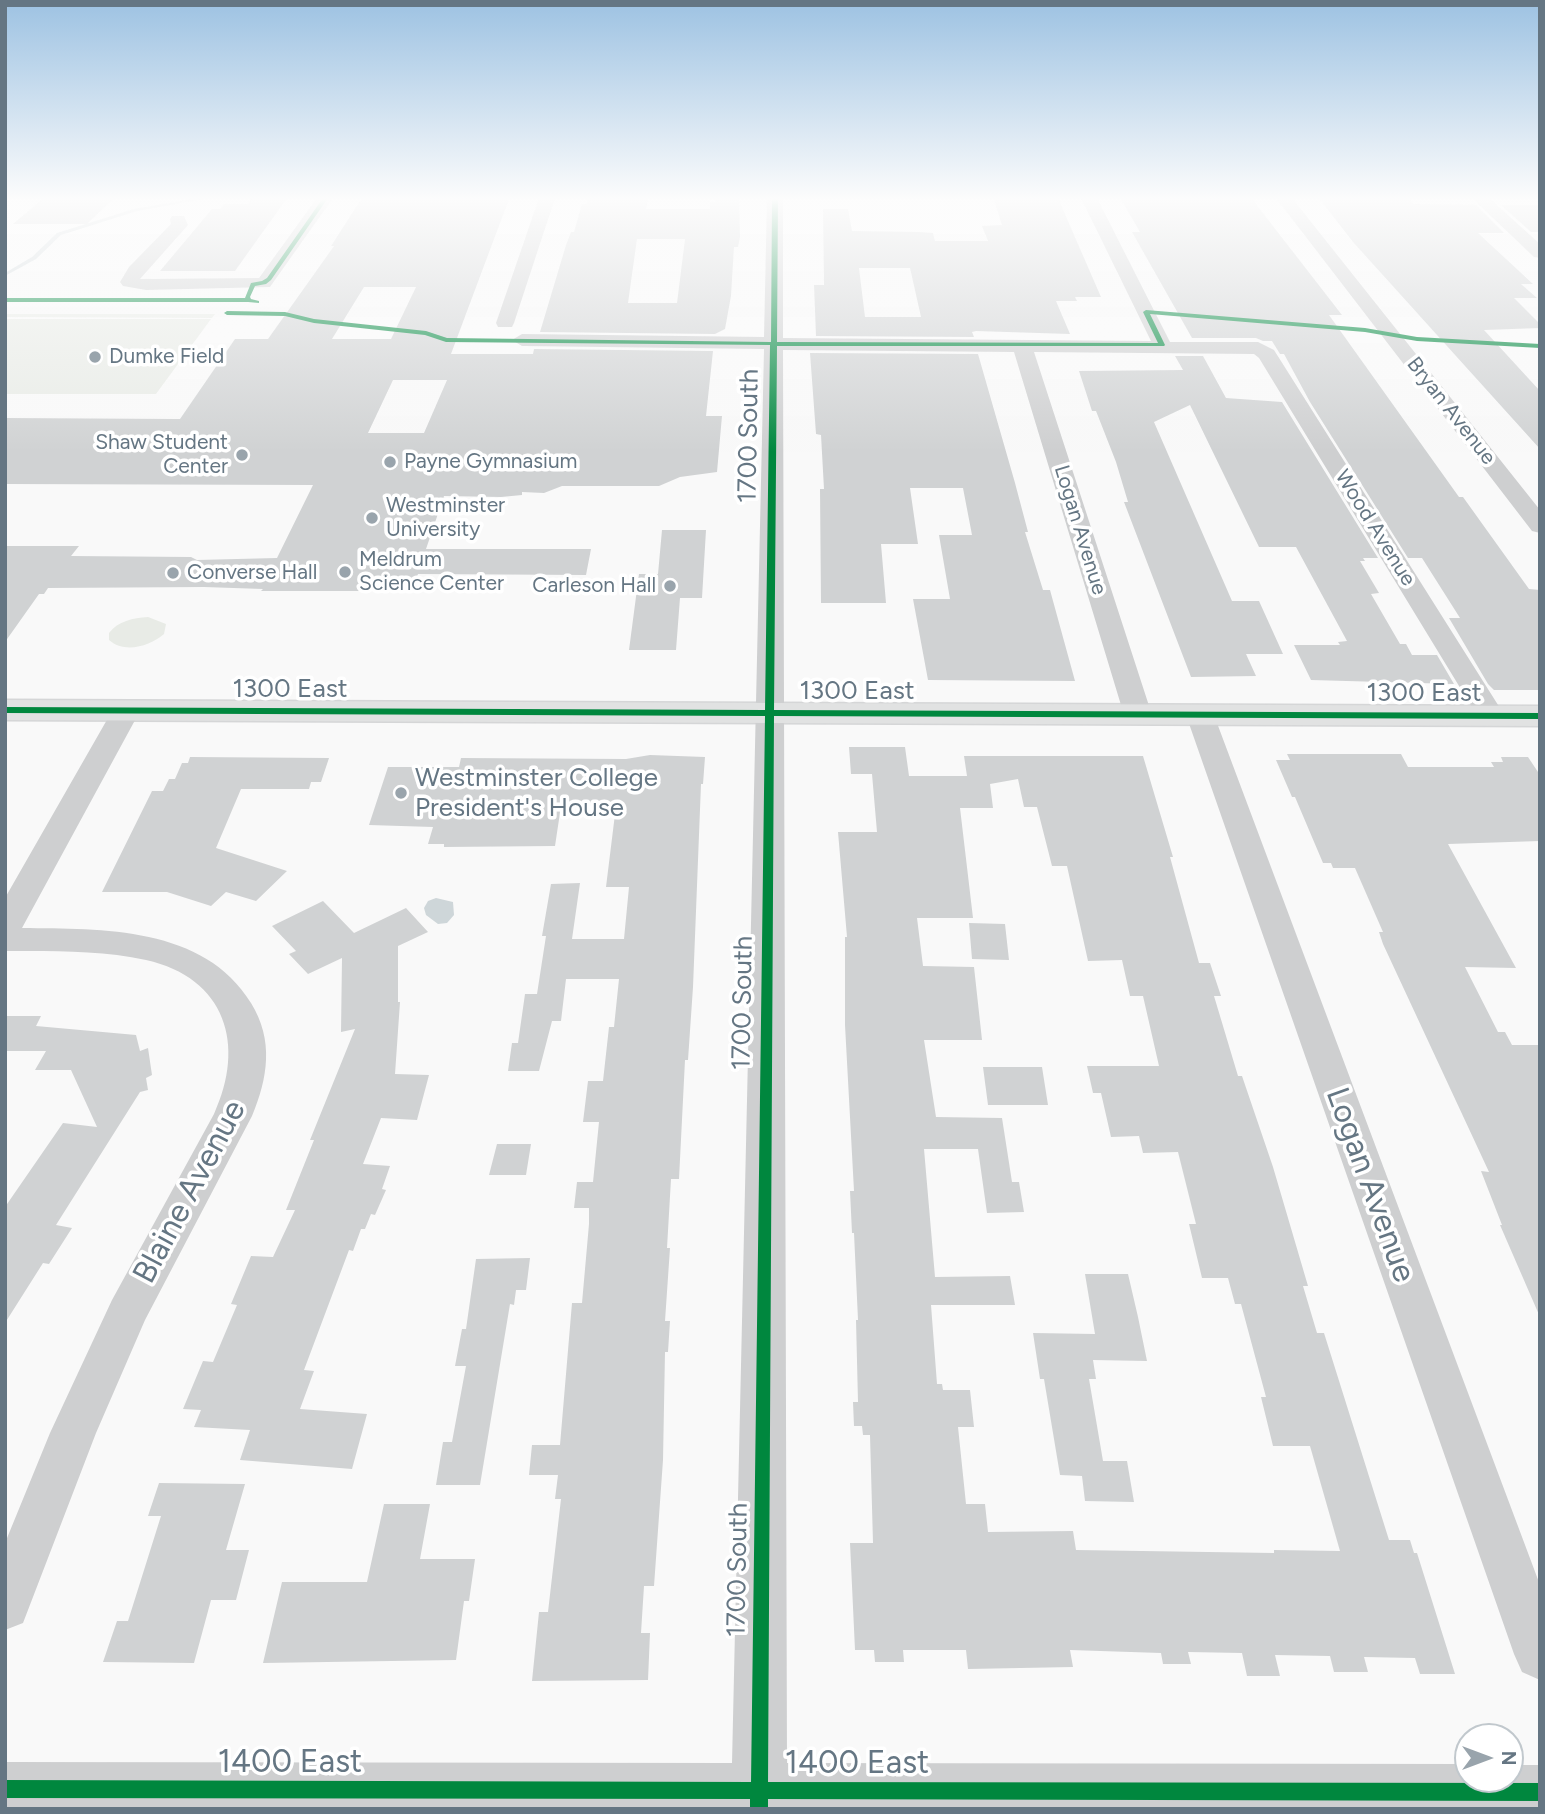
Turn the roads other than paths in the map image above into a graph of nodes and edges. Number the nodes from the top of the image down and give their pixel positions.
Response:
1 (133, 283) edge
2 (263, 283) edge
3 (519, 283) edge
4 (774, 283) edge
5 (1131, 283) edge
6 (1350, 283) edge
7 (505, 323) dead end
8 (522, 340) dead end
9 (773, 344) junction
10 (1022, 345) junction
11 (1162, 345) junction
12 (1540, 526) edge
13 (5, 710) edge
14 (126, 711) junction
15 (769, 713) junction
16 (1138, 715) junction
17 (1200, 715) junction
18 (1491, 716) junction
19 (1540, 716) edge
20 (5, 928) edge
21 (5, 939) edge
22 (5, 1605) edge
23 (1540, 1654) edge
24 (5, 1789) edge
25 (1540, 1792) edge
26 (759, 1799) edge

1 - 2 street
3 - 7 street
4 - 9 street, 1700 South
5 - 11 street
6 - 12 street, Bryan Avenue
8 - 9 street
9 - 10 street
9 - 15 street, 1700 South
10 - 11 street
10 - 16 street, Logan Avenue
11 - 18 street, Wood Avenue
13 - 14 main road, 1300 East
14 - 15 main road, 1300 East
14 - 20 street
15 - 16 main road, 1300 East
15 - 26 street, 1700 South
16 - 17 main road, 1300 East
17 - 18 main road, 1300 East
17 - 23 street, Logan Avenue
18 - 19 main road, 1300 East
21 - 22 street, Blaine Avenue
24 - 26 street, 1400 East
25 - 26 street, 1400 East

